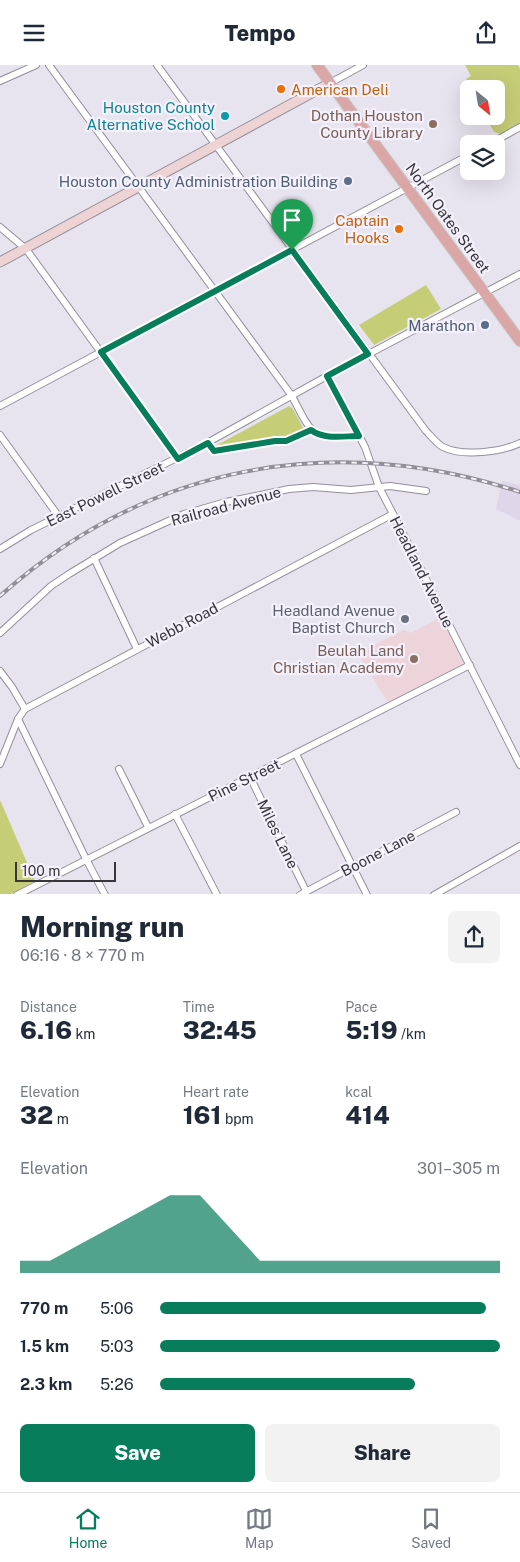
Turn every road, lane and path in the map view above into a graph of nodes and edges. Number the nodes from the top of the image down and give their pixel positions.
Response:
1 (36, 65) edge
2 (49, 65) edge
3 (157, 65) edge
4 (317, 65) edge
5 (362, 65) edge
6 (0, 81) edge
7 (330, 83) junction
8 (520, 127) edge
9 (505, 136) edge
10 (216, 145) junction
11 (460, 160) edge
12 (139, 187) junction
13 (408, 188) junction
14 (0, 227) edge
15 (26, 249) junction
16 (292, 250) junction
17 (0, 263) edge
18 (520, 274) edge
19 (215, 291) junction
20 (484, 293) junction
21 (520, 341) edge
22 (101, 352) junction
23 (368, 354) junction
24 (327, 376) junction
25 (292, 396) junction
26 (0, 406) edge
27 (311, 430) junction
28 (0, 435) edge
29 (359, 436) junction
30 (208, 443) junction
31 (520, 443) edge
32 (178, 459) junction
33 (379, 487) junction
34 (426, 491) dead end
35 (393, 514) junction
36 (59, 517) junction
37 (0, 549) edge
38 (94, 558) junction
39 (0, 633) edge
40 (137, 649) junction
41 (470, 665) junction
42 (0, 671) edge
43 (25, 709) junction
44 (18, 719) junction
45 (296, 754) junction
46 (0, 764) edge
47 (520, 765) edge
48 (119, 769) dead end
49 (250, 777) junction
50 (456, 812) dead end
51 (175, 814) junction
52 (148, 827) junction
53 (520, 846) edge
54 (86, 859) junction
55 (353, 867) junction
56 (303, 893) edge
57 (19, 894) edge
58 (105, 894) edge
59 (216, 894) edge
60 (366, 894) edge
61 (436, 894) edge

1 - 6 street
2 - 12 street
3 - 10 street
4 - 7 main road, North Oates Street
5 - 7 street
7 - 10 street
7 - 13 main road, North Oates Street
8 - 9 street
10 - 12 street
10 - 16 street
11 - 13 street
12 - 15 street
12 - 19 street
13 - 16 street
13 - 20 main road, North Oates Street
14 - 15 street
15 - 17 street
15 - 22 street
16 - 19 street
16 - 23 street
18 - 20 street, East Powell Street
19 - 22 street
19 - 25 street
20 - 21 main road, North Oates Street
20 - 23 street, East Powell Street
22 - 26 street
22 - 32 street
23 - 24 street, East Powell Street
23 - 31 street
24 - 25 street, East Powell Street
24 - 29 street, Headland Avenue
25 - 27 street
25 - 30 street, East Powell Street
27 - 29 street
27 - 30 street
28 - 36 street
29 - 33 street, Headland Avenue
30 - 32 street, East Powell Street
32 - 36 street, East Powell Street
33 - 34 street, Railroad Avenue
33 - 35 street, Headland Avenue
33 - 38 street, Railroad Avenue
35 - 40 street, Webb Road
35 - 41 street, Headland Avenue
36 - 37 street, East Powell Street
38 - 39 street, Railroad Avenue
38 - 40 street
40 - 43 street, Webb Road
41 - 45 street, Pine Street
41 - 47 street, Headland Avenue
42 - 43 street
43 - 44 street, Webb Road
44 - 46 street, Webb Road
44 - 54 street
45 - 49 street, Pine Street
45 - 55 street
48 - 52 street
49 - 51 street, Pine Street
49 - 56 street, Miles Lane
50 - 55 street, Boone Lane
51 - 52 street, Pine Street
51 - 59 street
52 - 54 street, Pine Street
53 - 61 street
54 - 57 street, Pine Street
54 - 58 street
55 - 56 street, Boone Lane
55 - 60 street

